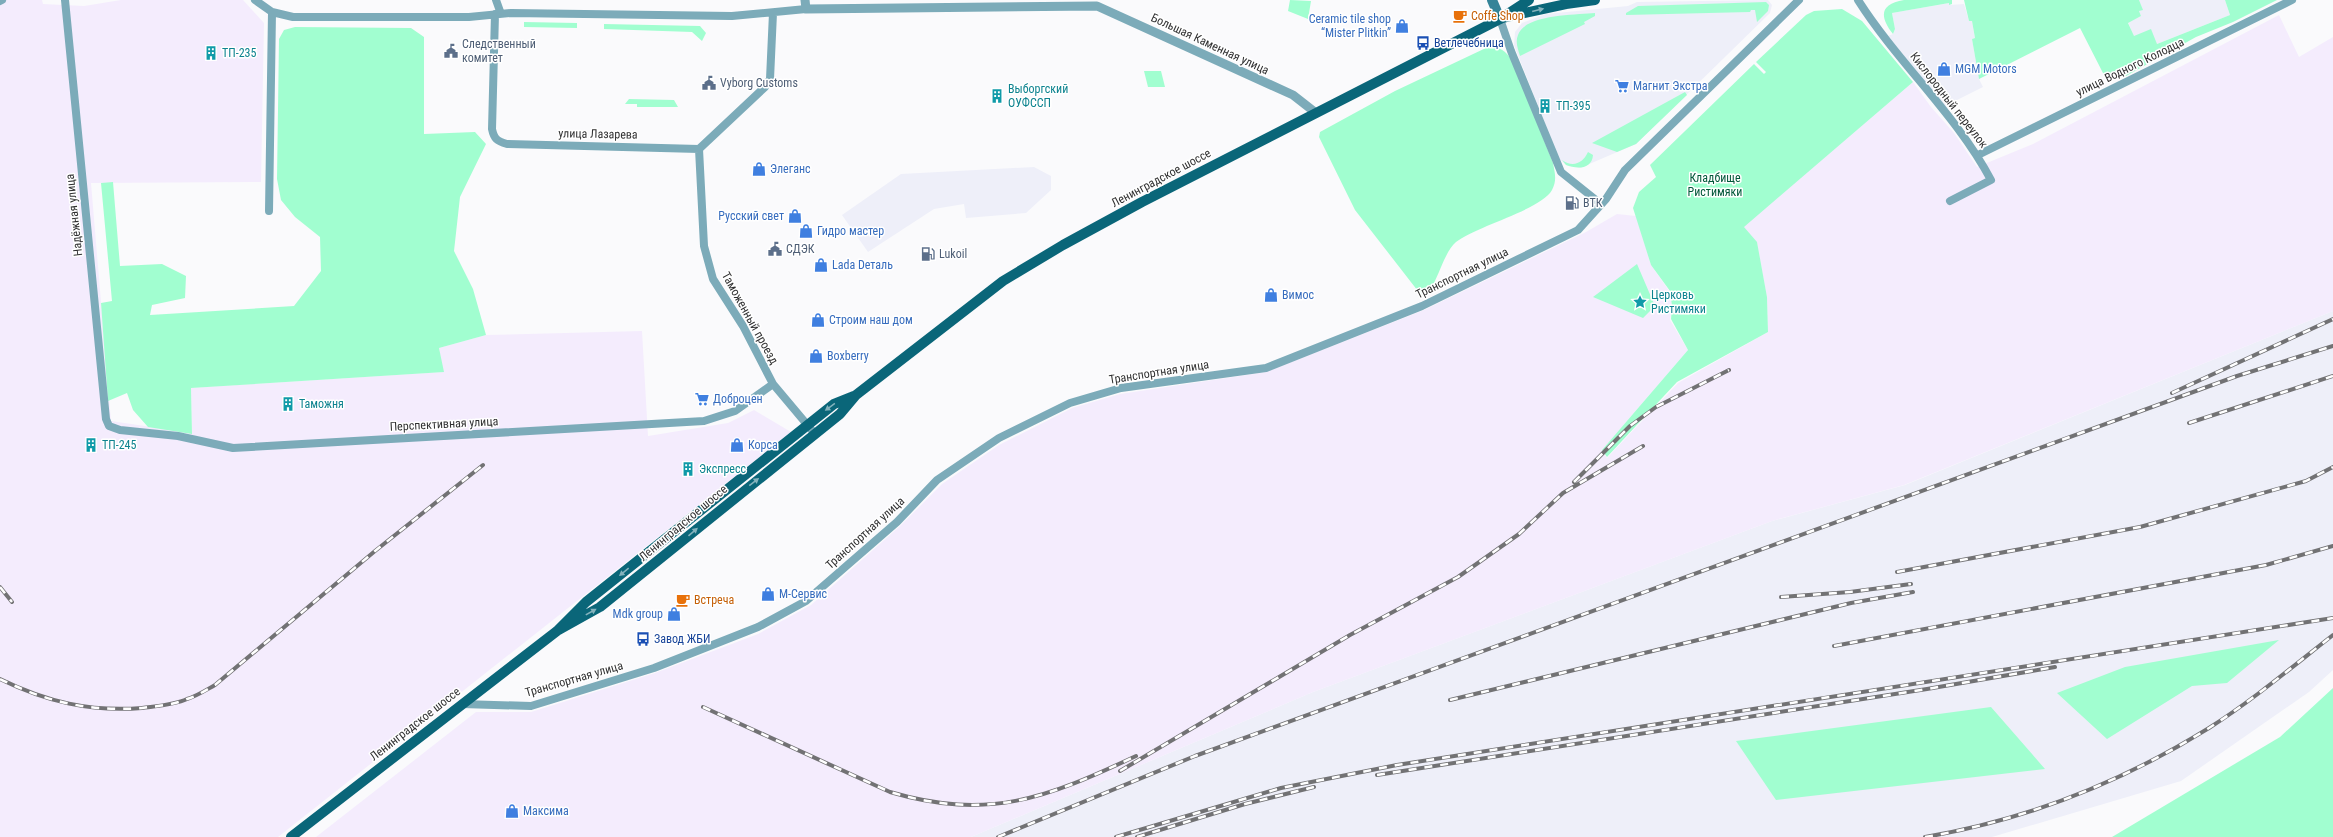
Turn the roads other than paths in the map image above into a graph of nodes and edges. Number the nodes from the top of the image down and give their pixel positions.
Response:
1 (65, 0) edge
2 (255, 0) edge
3 (496, 0) edge
4 (1492, 0) edge
5 (1529, 0) edge
6 (1595, 0) edge
7 (1799, 0) edge
8 (1858, 0) edge
9 (2292, 0) edge
10 (805, 4) edge
11 (272, 12) junction
12 (772, 13) junction
13 (498, 14) junction
14 (1500, 19) junction
15 (1316, 113) junction
16 (699, 149) junction
17 (1978, 155) junction
18 (1950, 201) dead end
19 (1601, 204) junction
20 (269, 211) dead end
21 (773, 384) junction
22 (856, 395) junction
23 (808, 425) junction
24 (109, 426) joint
25 (815, 434) junction
26 (557, 631) junction
27 (461, 704) junction
28 (291, 837) edge

1 - 24 street, Надёжная улица
2 - 11 street, Большая Каменная улица
3 - 13 street
4 - 14 main road
5 - 14 main road, Ленинградское шоссе
14 -> 6 main road, Ленинградское шоссе
7 - 19 street, Транспортная улица
8 - 17 street, Кислородный переулок
9 - 17 street, улица Водного Колодца
10 - 12 street, Большая Каменная улица
10 - 15 street, Большая Каменная улица
11 - 13 street, Большая Каменная улица
11 - 20 street
12 - 13 street, Большая Каменная улица
12 - 16 street
13 - 16 street, улица Лазарева
14 - 15 main road, Ленинградское шоссе
14 - 19 street
15 - 22 main road, Ленинградское шоссе
16 - 21 street, Таможенный проезд
17 - 18 street, Кислородный переулок
19 - 27 street, Транспортная улица
21 - 23 street, Таможенный проезд
21 - 24 street, Перспективная улица
22 -> 23 main road, Ленинградское шоссе
22 - 25 main road, Ленинградское шоссе
23 - 25 street, Таможенный проезд
23 -> 26 main road, Ленинградское шоссе
26 -> 25 main road, Ленинградское шоссе
26 - 27 main road, Ленинградское шоссе
27 - 28 main road, Ленинградское шоссе

